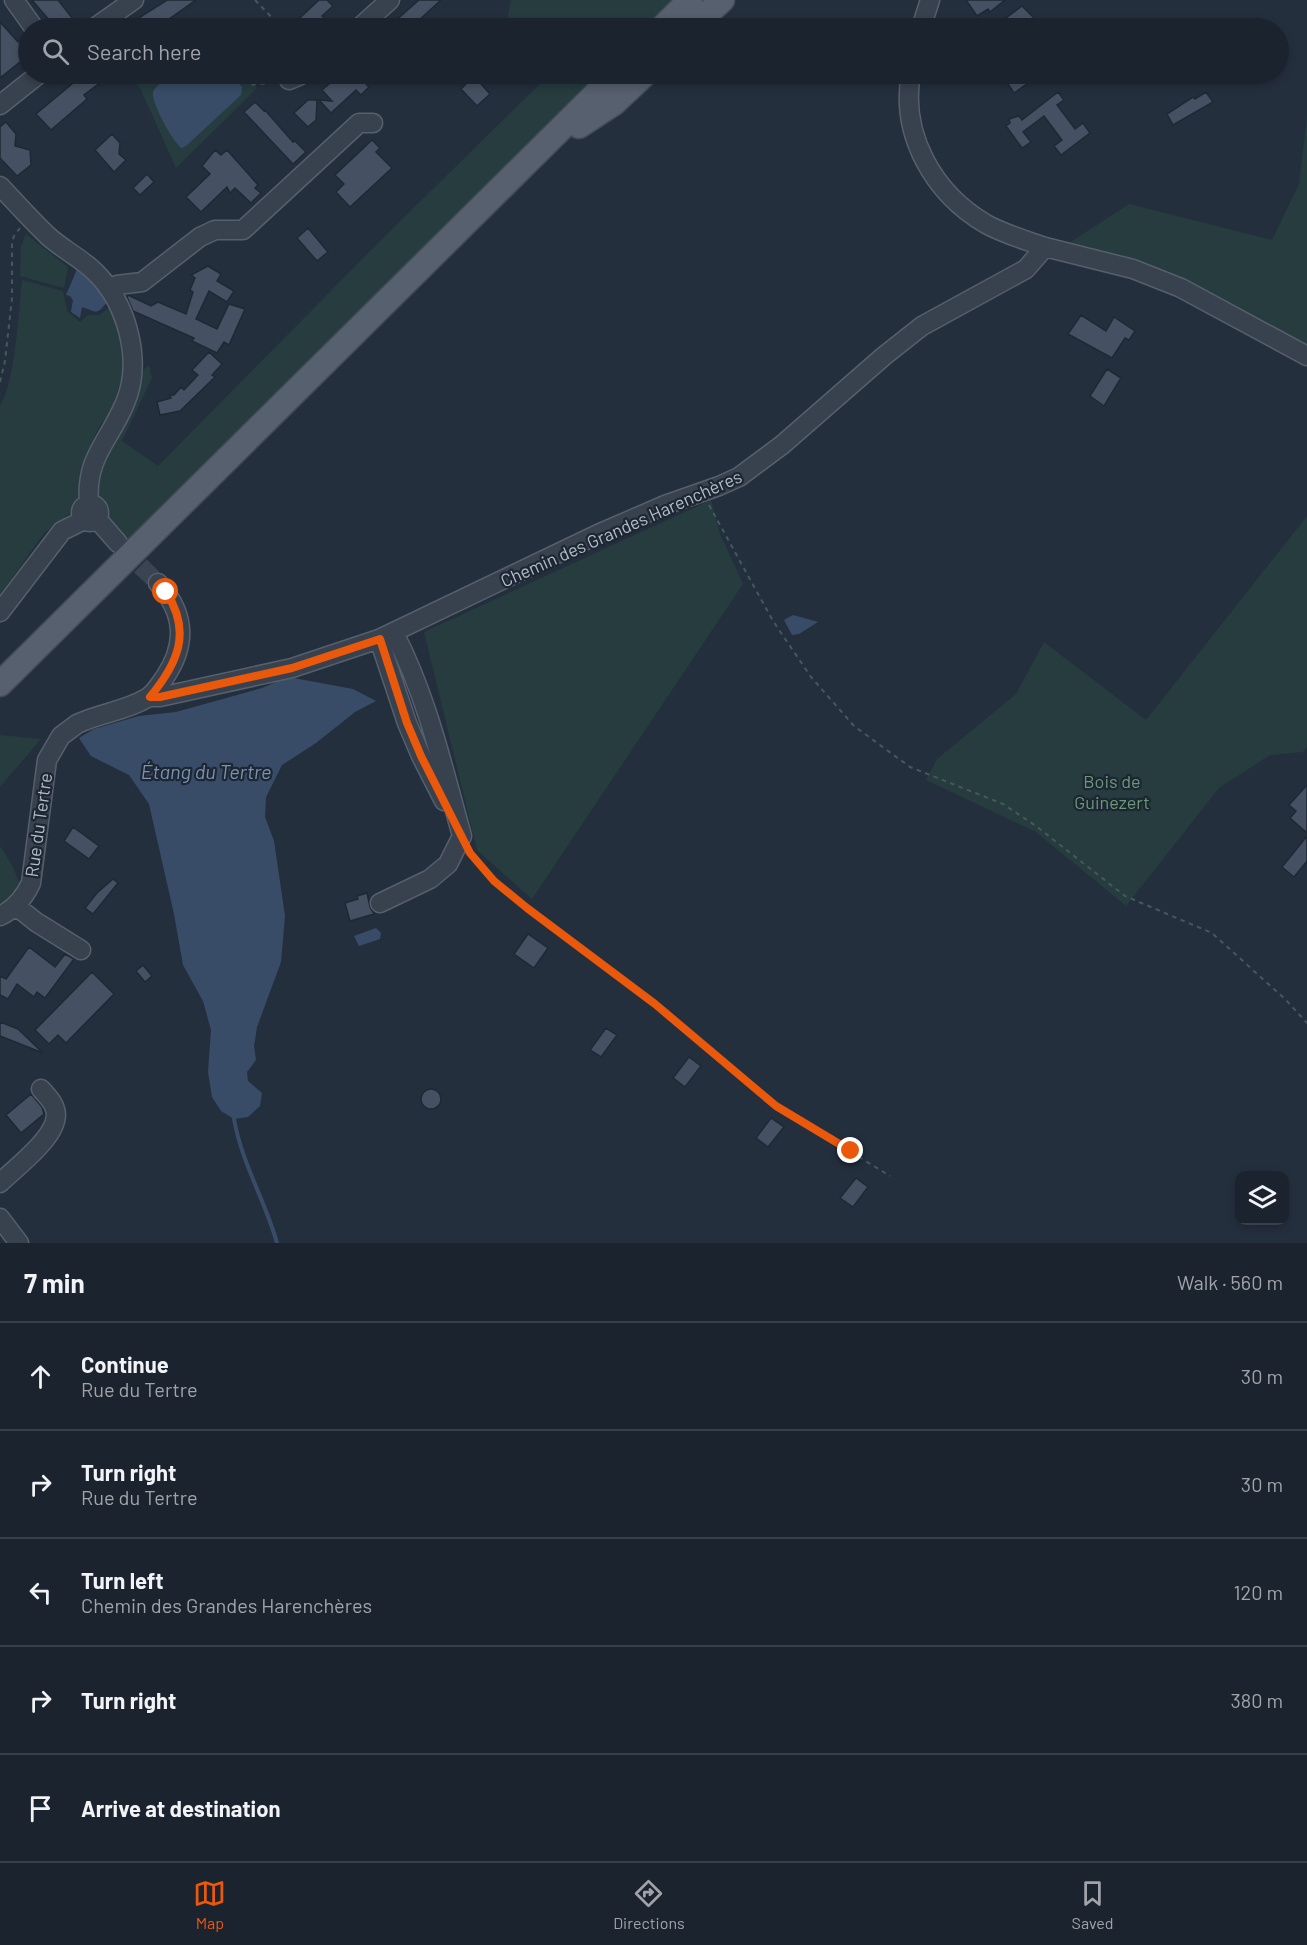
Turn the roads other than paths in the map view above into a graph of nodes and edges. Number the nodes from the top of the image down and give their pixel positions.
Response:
1 (14, 0) edge
2 (134, 0) edge
3 (390, 0) edge
4 (690, 0) edge
5 (722, 0) edge
6 (930, 0) edge
7 (27, 18) edge
8 (108, 18) edge
9 (370, 18) edge
10 (672, 18) edge
11 (703, 18) edge
12 (924, 18) edge
13 (26, 84) edge
14 (606, 84) edge
15 (634, 84) edge
16 (909, 84) edge
17 (0, 105) edge
18 (373, 123) dead end
19 (532, 157) junction
20 (0, 186) edge
21 (1045, 248) junction
22 (110, 289) junction
23 (1307, 357) edge
24 (90, 514) junction
25 (118, 543) tunnel mouth
26 (158, 583) tunnel mouth
27 (0, 612) edge
28 (387, 636) junction
29 (0, 684) edge
30 (150, 697) junction
31 (380, 903) dead end
32 (8, 911) edge
33 (81, 950) dead end
34 (41, 1089) dead end
35 (0, 1183) edge
36 (0, 1218) edge
37 (19, 1243) edge

1 - 7 street
2 - 8 street
3 - 9 street
4 - 10 main road
5 - 11 main road
6 - 12 street
13 - 17 street
14 - 19 main road
15 - 19 main road
16 - 21 street
18 - 22 street
19 - 29 main road
20 - 22 street
21 - 23 street
21 - 28 street, Chemin des Grandes Harenchères
22 - 24 street
24 - 25 street
24 - 27 street
26 - 30 street
28 - 30 street, Chemin des Grandes Harenchères
28 - 31 street
30 - 32 street, Rue du Tertre
32 - 33 street
34 - 35 street
36 - 37 street

